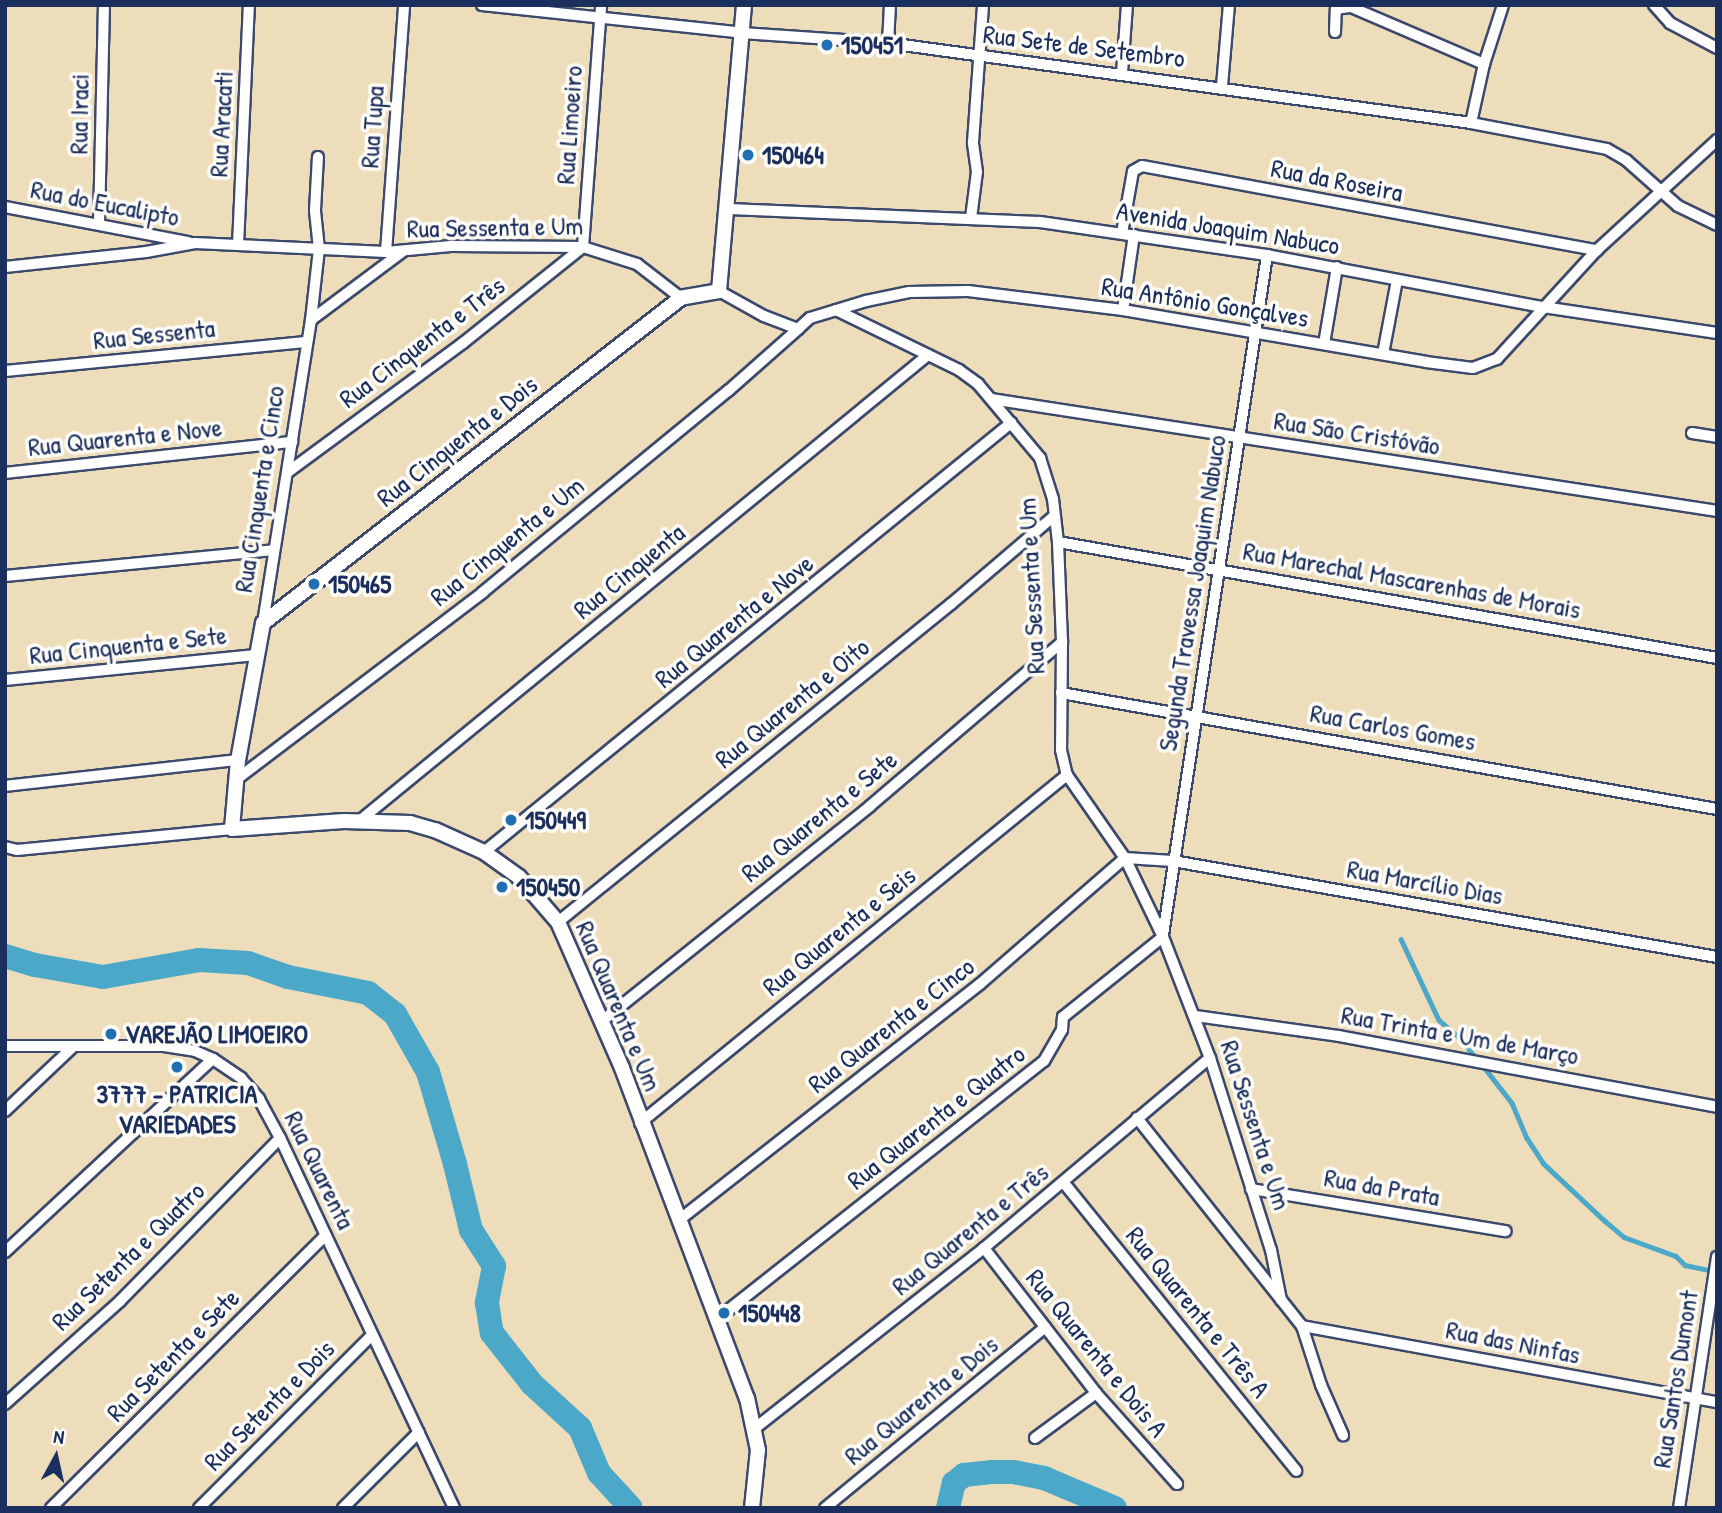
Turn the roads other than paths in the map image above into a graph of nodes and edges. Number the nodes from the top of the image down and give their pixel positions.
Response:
1 (104, 5) edge
2 (249, 5) edge
3 (404, 5) edge
4 (482, 5) edge
5 (601, 5) edge
6 (744, 5) edge
7 (890, 5) edge
8 (983, 5) edge
9 (1126, 5) edge
10 (1229, 5) edge
11 (1503, 5) edge
12 (1654, 5) edge
13 (600, 18) junction
14 (1335, 32) dead end
15 (742, 33) junction
16 (888, 43) junction
17 (1717, 48) edge
18 (980, 56) junction
19 (1484, 64) junction
20 (1122, 74) junction
21 (1222, 86) junction
22 (1471, 123) junction
23 (1717, 139) edge
24 (318, 157) dead end
25 (1663, 191) junction
26 (5, 207) edge
27 (728, 209) junction
28 (971, 218) junction
29 (99, 223) junction
30 (1717, 225) edge
31 (1128, 234) junction
32 (195, 243) junction
33 (238, 245) junction
34 (583, 247) junction
35 (319, 249) junction
36 (1597, 250) junction
37 (386, 252) junction
38 (402, 252) junction
39 (1268, 255) junction
40 (5, 267) edge
41 (1337, 267) junction
42 (1397, 280) junction
43 (719, 291) junction
44 (681, 298) junction
45 (1544, 307) junction
46 (836, 310) junction
47 (1123, 310) junction
48 (311, 320) junction
49 (798, 329) junction
50 (1717, 333) edge
51 (1255, 334) junction
52 (306, 342) junction
53 (1324, 344) junction
54 (1383, 354) junction
55 (928, 355) junction
56 (5, 371) edge
57 (991, 399) junction
58 (1011, 423) junction
59 (1692, 433) dead end
60 (1717, 437) edge
61 (1238, 438) junction
62 (292, 442) junction
63 (288, 472) junction
64 (5, 473) edge
65 (1717, 511) edge
66 (1053, 517) junction
67 (1058, 541) junction
68 (274, 550) junction
69 (1219, 569) junction
70 (5, 576) edge
71 (263, 623) junction
72 (1062, 642) junction
73 (256, 654) junction
74 (1717, 658) edge
75 (5, 680) edge
76 (1061, 693) junction
77 (1196, 715) junction
78 (239, 760) junction
79 (1067, 775) junction
80 (237, 779) junction
81 (5, 786) edge
82 (1717, 809) edge
83 (358, 822) junction
84 (232, 829) junction
85 (5, 847) edge
86 (484, 852) junction
87 (1125, 858) junction
88 (1173, 861) junction
89 (558, 922) junction
90 (1163, 937) junction
91 (1717, 957) edge
92 (1195, 1016) junction
93 (602, 1021) junction
94 (5, 1046) edge
95 (73, 1047) junction
96 (1210, 1058) junction
97 (213, 1059) junction
98 (1717, 1107) edge
99 (5, 1111) edge
100 (1137, 1118) junction
101 (640, 1123) junction
102 (280, 1139) junction
103 (1064, 1183) junction
104 (1251, 1188) junction
105 (679, 1220) junction
106 (1506, 1231) dead end
107 (327, 1235) junction
108 (984, 1248) junction
109 (5, 1252) edge
110 (1717, 1257) edge
111 (1281, 1300) junction
112 (718, 1319) junction
113 (1302, 1326) junction
114 (1045, 1327) junction
115 (372, 1335) junction
116 (1096, 1393) junction
117 (1694, 1399) junction
118 (1717, 1402) edge
119 (5, 1404) edge
120 (754, 1429) junction
121 (419, 1432) junction
122 (1343, 1435) dead end
123 (1035, 1438) dead end
124 (1296, 1471) dead end
125 (1177, 1485) dead end
126 (51, 1508) edge
127 (198, 1508) edge
128 (344, 1508) edge
129 (454, 1508) edge
130 (752, 1508) edge
131 (825, 1508) edge
132 (1679, 1508) edge

1 - 29 street, Rua Iraci
2 - 33 street, Rua Aracati
3 - 37 street, Rua Tupa
4 - 13 street, Rua Sete de Setembro
5 - 13 street, Rua Limoeiro
6 - 15 street
7 - 16 street
8 - 18 street
9 - 20 street
10 - 21 street
11 - 19 street
12 - 17 street
13 - 15 street, Rua Sete de Setembro
13 - 34 street, Rua Limoeiro
14 - 19 street
15 - 16 street, Rua Sete de Setembro
15 - 27 street
16 - 18 street, Rua Sete de Setembro
18 - 20 street, Rua Sete de Setembro
18 - 28 street
19 - 22 street
20 - 21 street, Rua Sete de Setembro
21 - 22 street, Rua Sete de Setembro
22 - 25 street, Rua Sete de Setembro
23 - 25 street, Rua Antônio Gonçalves
24 - 35 street, Rua Cinquenta e Cinco
25 - 30 street, Rua Sete de Setembro
25 - 36 street, Rua Antônio Gonçalves
26 - 29 street, Rua do Eucalipto
27 - 28 street, Avenida Joaquim Nabuco
27 - 43 street
28 - 31 street, Avenida Joaquim Nabuco
29 - 32 street, Rua do Eucalipto
31 - 36 street, Rua da Roseira
31 - 39 street, Avenida Joaquim Nabuco
31 - 47 street
32 - 33 street, Rua Sessenta e Um
32 - 40 street, Rua Sessenta e Um
33 - 35 street, Rua Sessenta e Um
34 - 38 street, Rua Sessenta e Um
34 - 44 street, Rua Sessenta e Um
34 - 63 street, Rua Cinquenta e Três
35 - 37 street, Rua Sessenta e Um
35 - 48 street, Rua Cinquenta e Cinco
36 - 45 street, Rua Antônio Gonçalves
37 - 38 street, Rua Sessenta e Um
38 - 48 street
39 - 41 street, Avenida Joaquim Nabuco
39 - 51 street, Segunda Travessa Joaquim Nabuco
41 - 42 street, Avenida Joaquim Nabuco
41 - 53 street
42 - 45 street, Avenida Joaquim Nabuco
42 - 54 street
43 - 44 street
43 - 49 street
44 - 71 street, Rua Cinquenta e Dois
45 - 50 street, Avenida Joaquim Nabuco
45 - 54 street, Rua Antônio Gonçalves
46 - 47 street, Rua Antônio Gonçalves
46 - 49 street
46 - 55 street, Rua Sessenta e Um
47 - 51 street, Rua Antônio Gonçalves
48 - 52 street, Rua Cinquenta e Cinco
49 - 80 street, Rua Cinquenta e Um
51 - 53 street, Rua Antônio Gonçalves
51 - 61 street, Segunda Travessa Joaquim Nabuco
52 - 56 street, Rua Sessenta
52 - 62 street, Rua Cinquenta e Cinco
53 - 54 street, Rua Antônio Gonçalves
55 - 57 street, Rua Sessenta e Um
55 - 83 street, Rua Cinquenta
57 - 58 street, Rua Sessenta e Um
57 - 61 street, Rua São Cristóvão
58 - 66 street, Rua Sessenta e Um
58 - 86 street, Rua Quarenta e Nove
59 - 60 street
61 - 65 street, Rua São Cristóvão
61 - 69 street, Segunda Travessa Joaquim Nabuco
62 - 63 street, Rua Cinquenta e Cinco
62 - 64 street, Rua Quarenta e Nove
63 - 68 street, Rua Cinquenta e Cinco
66 - 67 street, Rua Sessenta e Um
66 - 89 street, Rua Quarenta e Oito
67 - 69 street, Rua Marechal Mascarenhas de Morais
67 - 72 street, Rua Sessenta e Um
68 - 70 street
68 - 71 street, Rua Cinquenta e Cinco
69 - 74 street, Rua Marechal Mascarenhas de Morais
69 - 77 street, Segunda Travessa Joaquim Nabuco
71 - 73 street, Rua Cinquenta e Cinco
72 - 76 street, Rua Sessenta e Um
72 - 93 street, Rua Quarenta e Sete
73 - 75 street, Rua Cinquenta e Sete
73 - 78 street, Rua Cinquenta e Cinco
76 - 77 street, Rua Carlos Gomes
76 - 79 street, Rua Sessenta e Um
77 - 82 street, Rua Carlos Gomes
77 - 88 street, Segunda Travessa Joaquim Nabuco
78 - 80 street, Rua Cinquenta e Cinco
78 - 81 street
79 - 87 street, Rua Sessenta e Um
79 - 101 street, Rua Quarenta e Seis
80 - 84 street, Rua Cinquenta e Cinco
83 - 84 street, Rua Quarenta e Um
83 - 86 street, Rua Quarenta e Um
84 - 85 street, Rua Quarenta e Um
86 - 89 street, Rua Quarenta e Um
87 - 88 street, Rua Marcílio Dias
87 - 90 street, Rua Sessenta e Um
87 - 105 street, Rua Quarenta e Cinco
88 - 90 street, Segunda Travessa Joaquim Nabuco
88 - 91 street, Rua Marcílio Dias
89 - 93 street, Rua Quarenta e Um
90 - 92 street, Rua Sessenta e Um
90 - 112 street, Rua Quarenta e Quatro
92 - 96 street, Rua Sessenta e Um
92 - 98 street, Rua Trinta e Um de Março
93 - 101 street, Rua Quarenta e Um
94 - 95 street, Rua Quarenta
95 - 97 street, Rua Quarenta
95 - 99 street
96 - 100 street, Rua Quarenta e Três
96 - 104 street, Rua Sessenta e Um
97 - 102 street, Rua Quarenta
97 - 109 street
100 - 103 street, Rua Quarenta e Três
100 - 111 street
101 - 105 street, Rua Quarenta e Um
102 - 107 street, Rua Quarenta
102 - 119 street, Rua Setenta e Quatro
103 - 108 street, Rua Quarenta e Três
103 - 124 street, Rua Quarenta e Três A
104 - 106 street, Rua da Prata
104 - 111 street, Rua Sessenta e Um
105 - 112 street, Rua Quarenta e Um
107 - 115 street, Rua Quarenta
107 - 126 street, Rua Setenta e Sete
108 - 114 street, Rua Quarenta e Dois A
108 - 120 street, Rua Quarenta e Três
110 - 117 street, Rua Santos Dumont
111 - 113 street, Rua Sessenta e Um
112 - 120 street, Rua Quarenta e Um
113 - 117 street, Rua das Ninfas
113 - 122 street, Rua Sessenta e Um
114 - 116 street, Rua Quarenta e Dois A
114 - 131 street, Rua Quarenta e Dois
115 - 121 street, Rua Quarenta
115 - 127 street, Rua Setenta e Dois
116 - 123 street
116 - 125 street, Rua Quarenta e Dois A
117 - 118 street, Rua das Ninfas
117 - 132 street, Rua Santos Dumont
120 - 130 street, Rua Quarenta e Um
121 - 128 street
121 - 129 street, Rua Quarenta

